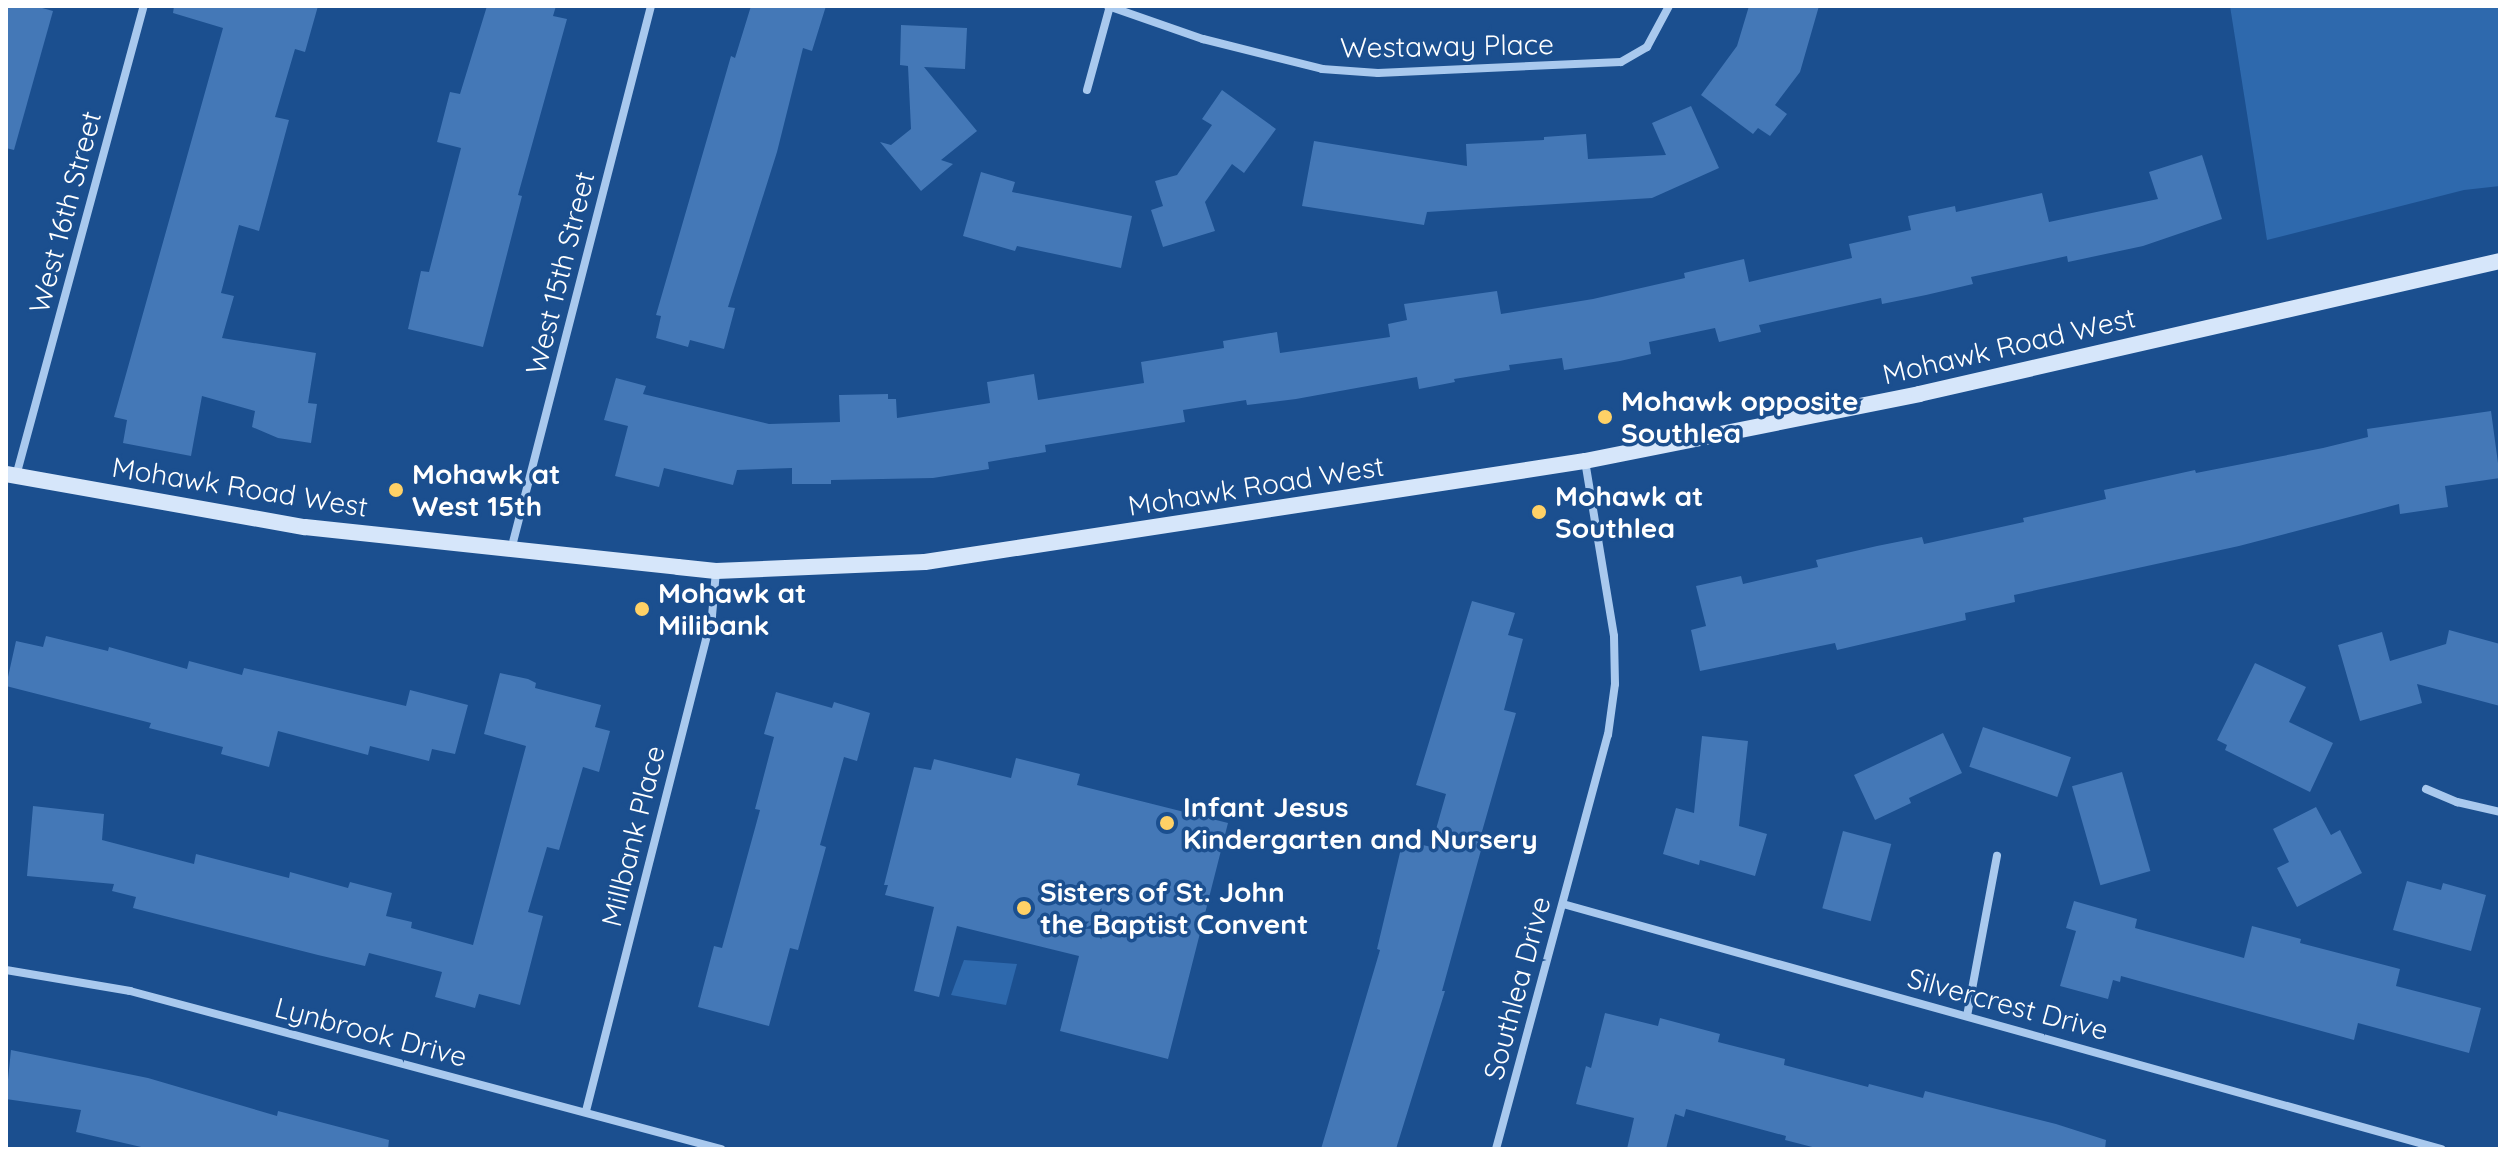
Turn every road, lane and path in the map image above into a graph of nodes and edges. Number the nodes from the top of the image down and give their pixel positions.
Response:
1 (144, 6) edge
2 (651, 6) edge
3 (1109, 6) edge
4 (1669, 6) edge
5 (1087, 90) dead end
6 (2500, 261) edge
7 (1585, 461) junction
8 (11, 475) edge
9 (511, 550) junction
10 (716, 571) junction
11 (2426, 789) dead end
12 (2500, 812) edge
13 (1997, 856) dead end
14 (1563, 904) junction
15 (6, 970) edge
16 (1967, 1016) junction
17 (586, 1111) junction
18 (721, 1149) edge
19 (1496, 1149) edge
20 (2441, 1149) edge

1 - 8 street, West 16th Street
2 - 9 street, West 15th Street
3 - 4 street, Westaway Place
3 - 5 street, Westaway Place
6 - 7 main road, Mohawk Road West
7 - 10 main road, Mohawk Road West
7 - 14 street, Southlea Drive
8 - 9 main road, Mohawk Road West
9 - 10 main road, Mohawk Road West
10 - 17 street, Millbank Place
11 - 12 street
13 - 16 street
14 - 16 street, Silvercrest Drive
14 - 19 street, Southlea Drive
15 - 17 street, Lynbrook Drive
16 - 20 street, Silvercrest Drive
17 - 18 street, Lynbrook Drive

